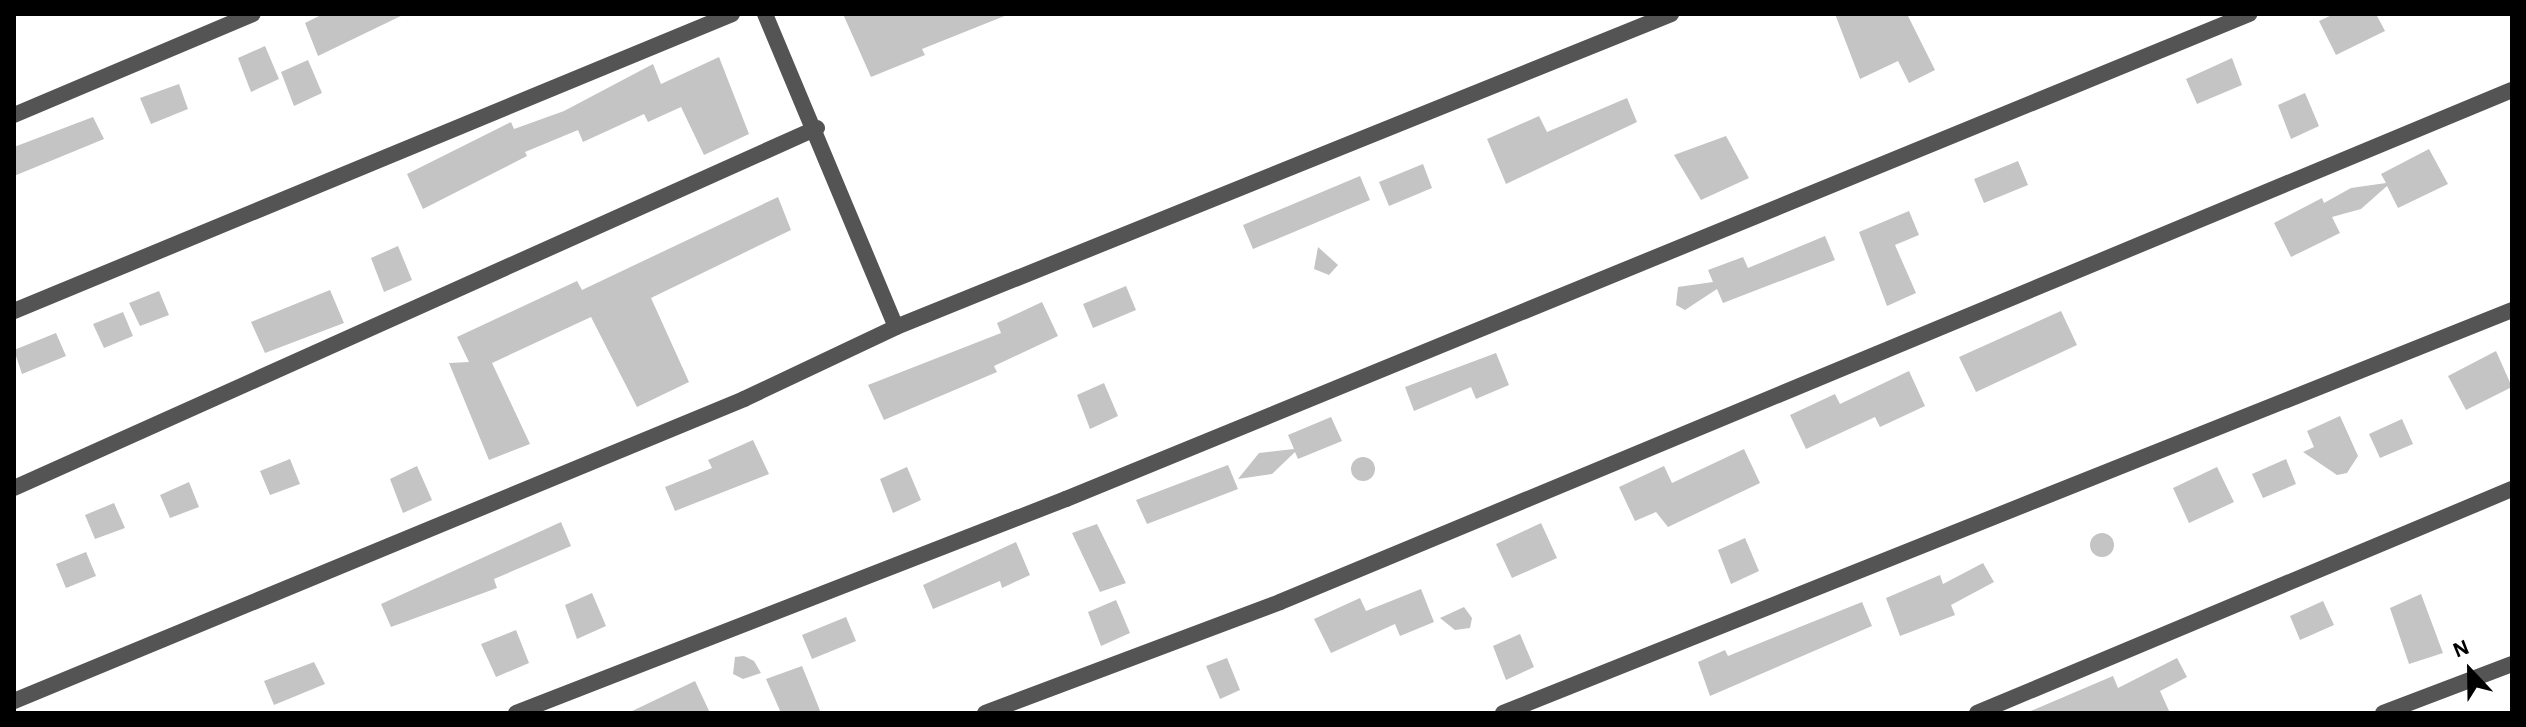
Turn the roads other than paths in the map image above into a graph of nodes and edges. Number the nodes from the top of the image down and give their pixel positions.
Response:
1 (253, 14) edge
2 (732, 14) edge
3 (765, 14) edge
4 (1671, 14) edge
5 (2249, 14) edge
6 (2512, 90) edge
7 (14, 115) edge
8 (817, 128) junction
9 (2512, 310) edge
10 (14, 311) edge
11 (896, 327) junction
12 (14, 488) edge
13 (2512, 489) edge
14 (2512, 664) edge
15 (14, 701) edge
16 (516, 713) edge
17 (985, 713) edge
18 (1503, 713) edge
19 (1977, 713) edge
20 (2383, 713) edge

1 - 7 street
2 - 10 street
3 - 8 street
4 - 11 street
5 - 16 street
6 - 17 street
8 - 11 street
8 - 12 street
9 - 18 street
11 - 15 street
13 - 19 street
14 - 20 street

